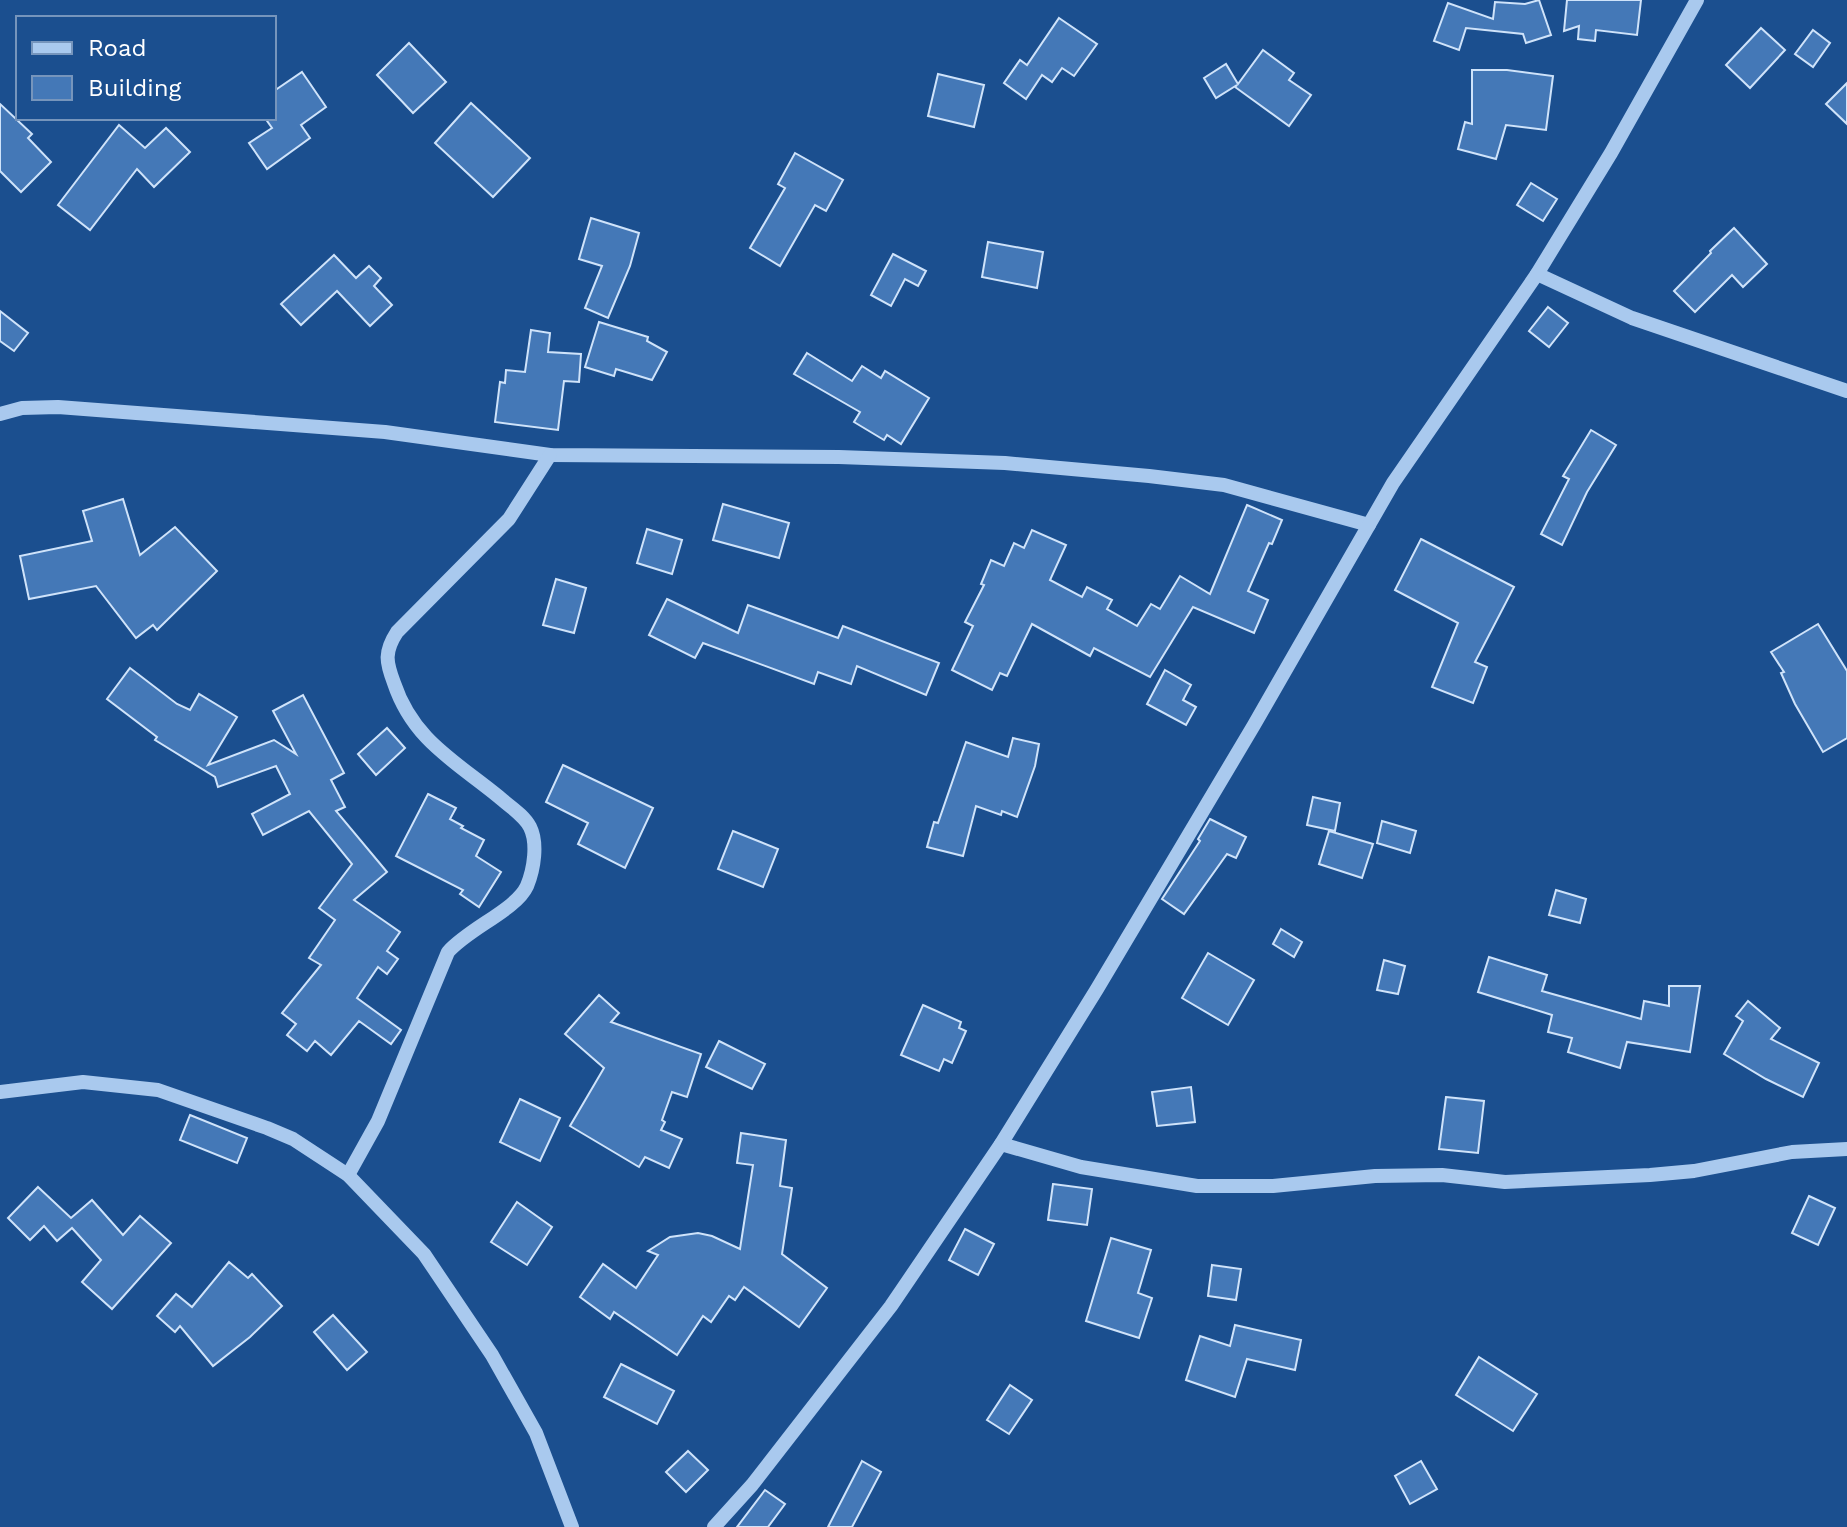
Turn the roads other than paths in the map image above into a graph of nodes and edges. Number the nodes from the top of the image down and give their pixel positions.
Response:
1 (1697, 0) edge
2 (1537, 274) junction
3 (1847, 391) edge
4 (0, 414) edge
5 (550, 455) junction
6 (1369, 525) junction
7 (0, 1092) edge
8 (1001, 1144) junction
9 (1847, 1149) edge
10 (348, 1175) junction
11 (572, 1527) edge
12 (714, 1527) edge

1 - 2 street
2 - 3 street
2 - 6 street
4 - 5 street
5 - 6 street
5 - 10 street
6 - 8 street
7 - 10 street
8 - 9 street
8 - 12 street
10 - 11 street

